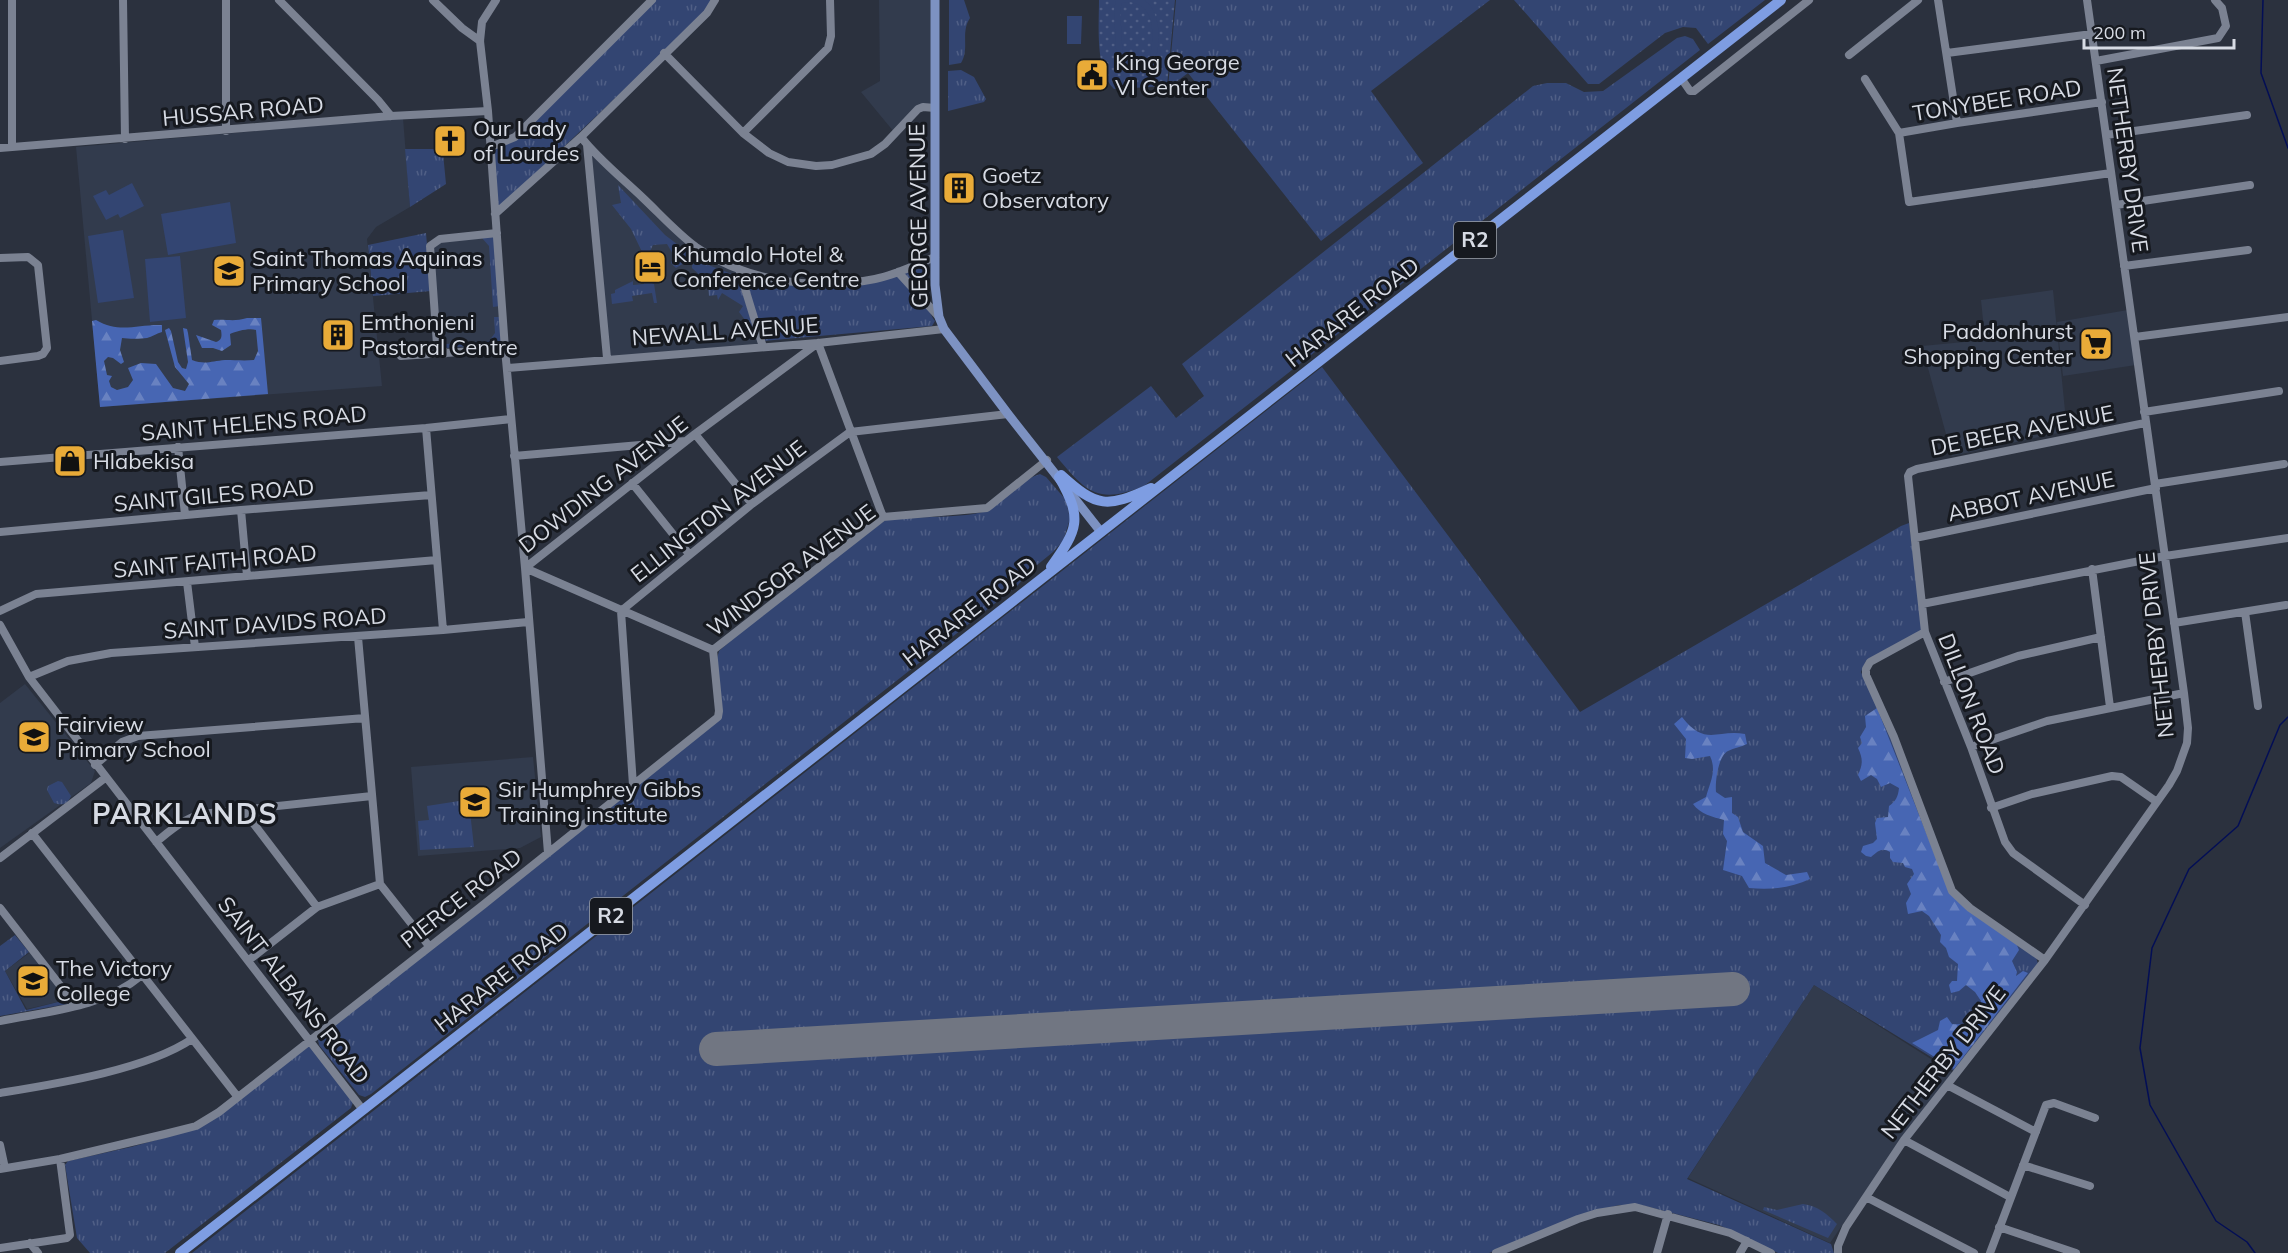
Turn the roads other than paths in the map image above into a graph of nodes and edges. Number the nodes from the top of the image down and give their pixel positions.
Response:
1 (12, 0) edge
2 (123, 0) edge
3 (226, 0) edge
4 (279, 0) edge
5 (433, 0) edge
6 (496, 0) edge
7 (652, 0) edge
8 (715, 0) edge
9 (830, 0) edge
10 (935, 0) edge
11 (1781, 0) edge
12 (1809, 0) edge
13 (1918, 0) edge
14 (1938, 0) edge
15 (2087, 0) edge
16 (2215, 0) edge
17 (1791, 14) junction
18 (2092, 34) junction
19 (480, 41) junction
20 (664, 53) junction
21 (1947, 53) junction
22 (1849, 55) dead end
23 (2096, 61) junction
24 (1681, 78) junction
25 (1865, 79) dead end
26 (2102, 102) junction
27 (935, 108) junction
28 (488, 111) junction
29 (391, 116) junction
30 (2247, 116) dead end
31 (1957, 123) junction
32 (226, 131) junction
33 (743, 133) junction
34 (1899, 134) junction
35 (2106, 135) junction
36 (581, 137) junction
37 (124, 139) junction
38 (587, 146) junction
39 (12, 147) junction
40 (491, 147) junction
41 (0, 148) edge
42 (2111, 173) junction
43 (2250, 185) dead end
44 (2116, 205) junction
45 (495, 214) junction
46 (497, 233) junction
47 (2248, 250) dead end
48 (935, 257) junction
49 (0, 258) edge
50 (2124, 266) junction
51 (739, 269) junction
52 (898, 272) junction
53 (939, 317) junction
54 (2288, 317) edge
55 (945, 329) junction
56 (2135, 337) junction
57 (818, 343) junction
58 (763, 347) junction
59 (505, 349) junction
60 (446, 353) junction
61 (400, 356) dead end
62 (607, 358) junction
63 (0, 361) edge
64 (507, 368) junction
65 (2279, 391) dead end
66 (2144, 412) junction
67 (1008, 414) junction
68 (511, 419) junction
69 (2145, 423) junction
70 (426, 428) junction
71 (850, 432) junction
72 (695, 434) junction
73 (687, 441) junction
74 (178, 447) junction
75 (514, 456) junction
76 (0, 462) edge
77 (1049, 463) junction
78 (2284, 464) dead end
79 (1908, 474) joint
80 (1060, 476) junction
81 (1168, 480) junction
82 (632, 483) junction
83 (2155, 486) junction
84 (431, 495) junction
85 (752, 504) junction
86 (241, 510) junction
87 (185, 515) junction
88 (883, 517) junction
89 (1103, 530) junction
90 (0, 532) edge
91 (1915, 538) junction
92 (2288, 538) edge
93 (689, 554) junction
94 (2165, 556) junction
95 (437, 560) junction
96 (525, 568) junction
97 (2092, 569) junction
98 (248, 576) junction
99 (1042, 580) junction
100 (187, 582) junction
101 (1922, 604) junction
102 (2286, 606) dead end
103 (0, 611) edge
104 (621, 611) junction
105 (2245, 612) junction
106 (528, 622) junction
107 (2174, 623) junction
108 (0, 625) edge
109 (443, 630) junction
110 (1925, 632) junction
111 (358, 637) junction
112 (2101, 637) junction
113 (195, 647) junction
114 (713, 650) junction
115 (29, 677) junction
116 (1944, 682) junction
117 (2184, 693) junction
118 (2258, 706) dead end
119 (2110, 707) junction
120 (718, 717) joint
121 (365, 718) junction
122 (1971, 747) junction
123 (95, 765) junction
124 (105, 778) junction
125 (633, 785) junction
126 (372, 796) junction
127 (2157, 802) junction
128 (1991, 808) junction
129 (244, 811) junction
130 (32, 833) junction
131 (156, 842) junction
132 (548, 853) junction
133 (0, 858) edge
134 (380, 884) junction
135 (2085, 905) junction
136 (0, 908) edge
137 (317, 908) junction
138 (429, 946) junction
139 (249, 960) junction
140 (2045, 960) junction
141 (142, 975) junction
142 (76, 1006) junction
143 (0, 1021) edge
144 (192, 1039) junction
145 (310, 1040) junction
146 (1947, 1085) junction
147 (0, 1093) edge
148 (237, 1096) junction
149 (363, 1110) junction
150 (2095, 1118) dead end
151 (2036, 1132) junction
152 (1904, 1140) junction
153 (0, 1145) edge
154 (60, 1159) junction
155 (2024, 1165) junction
156 (2, 1168) edge
157 (2090, 1186) dead end
158 (1866, 1197) junction
159 (2010, 1197) junction
160 (1668, 1214) junction
161 (1999, 1227) junction
162 (1747, 1241) junction
163 (30, 1243) junction
164 (0, 1248) edge
165 (38, 1253) edge
166 (180, 1253) edge
167 (1496, 1253) edge
168 (1657, 1253) edge
169 (1740, 1253) edge
170 (1770, 1253) edge
171 (1838, 1253) edge
172 (1974, 1253) edge
173 (1990, 1253) edge
174 (2076, 1253) edge

1 - 39 street
2 - 37 street
3 - 32 street
4 - 29 street
5 - 19 street
6 - 19 street
7 - 40 street
8 - 20 street
9 - 33 street
10 - 27 main road, GEORGE AVENUE
11 - 17 street
11 - 24 highway, HARARE ROAD / R2
12 - 17 street
13 - 22 street
14 - 21 street
15 - 18 street, NETHERBY DRIVE
16 - 23 street
17 - 24 street
18 - 21 street
18 - 23 street, NETHERBY DRIVE
19 - 28 street
20 - 33 street
20 - 36 street
21 - 31 street
23 - 26 street, NETHERBY DRIVE
24 - 81 highway, HARARE ROAD / R2
25 - 34 street
26 - 31 street, TONYBEE ROAD
26 - 35 street, NETHERBY DRIVE
27 - 33 street
27 - 48 main road, GEORGE AVENUE
28 - 29 street, HUSSAR ROAD
28 - 40 street
29 - 32 street, HUSSAR ROAD
30 - 35 street
31 - 34 street, TONYBEE ROAD
32 - 37 street, HUSSAR ROAD
34 - 42 street
35 - 42 street, NETHERBY DRIVE
36 - 38 street
36 - 45 street
37 - 39 street, HUSSAR ROAD
38 - 51 street
38 - 62 street
39 - 41 street, HUSSAR ROAD
40 - 45 street
42 - 44 street, NETHERBY DRIVE
43 - 44 street
44 - 50 street, NETHERBY DRIVE
45 - 46 street
46 - 59 street
46 - 60 street
47 - 50 street
48 - 52 street
48 - 53 main road, GEORGE AVENUE
49 - 63 street
50 - 56 street, NETHERBY DRIVE
51 - 52 street
51 - 58 street
52 - 53 street
53 - 55 main road, GEORGE AVENUE
54 - 56 street
55 - 57 street, NEWALL AVENUE
55 - 67 main road, GEORGE AVENUE
56 - 66 street, NETHERBY DRIVE
57 - 58 street, NEWALL AVENUE
57 - 71 street
57 - 72 street, DOWDING AVENUE
58 - 62 street, NEWALL AVENUE
59 - 60 street
59 - 64 street
60 - 61 street
62 - 64 street, NEWALL AVENUE
64 - 68 street
65 - 66 street, DE BEER AVENUE
66 - 69 street, NETHERBY DRIVE
67 - 71 street, ELLINGTON AVENUE
67 - 77 main road, GEORGE AVENUE
68 - 70 street, SAINT HELENS ROAD
68 - 75 street
69 - 79 street, DE BEER AVENUE
69 - 83 street, NETHERBY DRIVE
70 - 74 street, SAINT HELENS ROAD
70 - 84 street
71 - 85 street, ELLINGTON AVENUE
71 - 88 street
72 - 73 street, DOWDING AVENUE
72 - 85 street
73 - 75 street
73 - 82 street, DOWDING AVENUE
74 - 76 street, SAINT HELENS ROAD
74 - 87 street
75 - 96 street
77 - 80 main road, GEORGE AVENUE
77 - 88 street, WINDSOR AVENUE
78 - 83 street, ABBOT AVENUE
79 - 91 street, DILLON ROAD
80 - 81 highway
80 - 89 main road, GEORGE AVENUE
80 - 99 highway
81 - 89 highway, HARARE ROAD / R2
82 - 93 street
82 - 96 street, DOWDING AVENUE
83 - 91 street, ABBOT AVENUE
83 - 94 street, NETHERBY DRIVE
84 - 86 street, SAINT GILES ROAD
84 - 95 street
85 - 93 street, ELLINGTON AVENUE
86 - 87 street, SAINT GILES ROAD
86 - 98 street
87 - 90 street, SAINT GILES ROAD
88 - 114 street, WINDSOR AVENUE
89 - 99 highway, HARARE ROAD / R2
91 - 101 street, DILLON ROAD
92 - 94 street
93 - 104 street, ELLINGTON AVENUE
94 - 97 street
94 - 107 street, NETHERBY DRIVE
95 - 98 street, SAINT FAITH ROAD
95 - 109 street
96 - 104 street
96 - 106 street, DOWDING AVENUE
97 - 101 street
97 - 112 street
98 - 100 street, SAINT FAITH ROAD
99 - 149 highway, HARARE ROAD / R2
100 - 103 street, SAINT FAITH ROAD
100 - 113 street
101 - 110 street, DILLON ROAD
102 - 105 street
104 - 114 street
104 - 125 street, ELLINGTON AVENUE
105 - 107 street
105 - 118 street
106 - 109 street, SAINT DAVIDS ROAD
106 - 132 street, DOWDING AVENUE
107 - 117 street, NETHERBY DRIVE
108 - 115 street, SAINT ALBANS ROAD
109 - 111 street, SAINT DAVIDS ROAD
110 - 116 street, DILLON ROAD
110 - 140 street
111 - 113 street, SAINT DAVIDS ROAD
111 - 121 street
112 - 116 street
112 - 119 street
113 - 115 street, SAINT DAVIDS ROAD
114 - 120 street, WINDSOR AVENUE
115 - 123 street, SAINT ALBANS ROAD
116 - 122 street, DILLON ROAD
117 - 119 street
117 - 127 street, NETHERBY DRIVE
119 - 122 street
120 - 125 street, PIERCE ROAD
121 - 123 street
121 - 126 street
122 - 128 street, DILLON ROAD
123 - 124 street, SAINT ALBANS ROAD
124 - 130 street
124 - 131 street, SAINT ALBANS ROAD
125 - 132 street, PIERCE ROAD
126 - 129 street
126 - 134 street
127 - 128 street
127 - 135 street, NETHERBY DRIVE
128 - 135 street, DILLON ROAD
129 - 131 street
129 - 137 street
130 - 133 street
130 - 141 street
131 - 139 street, SAINT ALBANS ROAD
132 - 138 street, PIERCE ROAD
134 - 137 street
134 - 138 street
135 - 140 street, NETHERBY DRIVE
136 - 142 street
137 - 139 street
138 - 145 street, PIERCE ROAD
139 - 145 street, SAINT ALBANS ROAD
140 - 146 street, NETHERBY DRIVE
141 - 142 street
141 - 144 street
142 - 143 street
144 - 147 street
144 - 148 street
145 - 148 street, PIERCE ROAD
145 - 149 street, SAINT ALBANS ROAD
146 - 151 street
146 - 152 street, NETHERBY DRIVE
148 - 154 street, PIERCE ROAD
149 - 166 highway, HARARE ROAD / R2
150 - 151 street
151 - 155 street
152 - 158 street, NETHERBY DRIVE
152 - 159 street
153 - 156 street
154 - 156 street, PIERCE ROAD
154 - 163 street
155 - 157 street
155 - 159 street
158 - 171 street, NETHERBY DRIVE
158 - 172 street
159 - 161 street
160 - 162 street
160 - 167 street
160 - 168 street
161 - 173 street
161 - 174 street
162 - 169 street
162 - 170 street
163 - 164 street
163 - 165 street

